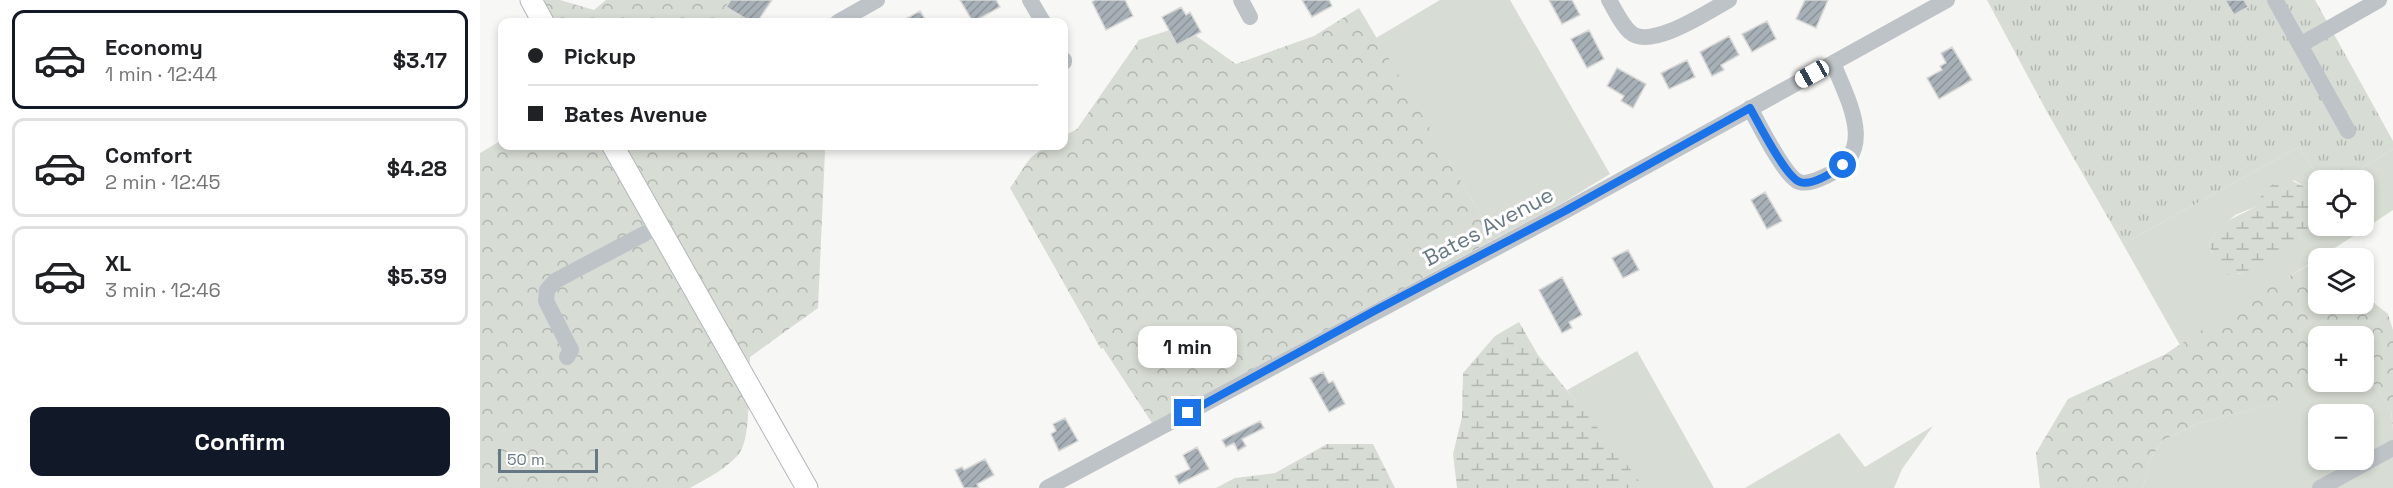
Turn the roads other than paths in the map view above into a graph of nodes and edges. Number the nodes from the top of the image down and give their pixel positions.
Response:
1 (531, 0) edge
2 (877, 0) edge
3 (1030, 0) edge
4 (1241, 0) edge
5 (1609, 0) edge
6 (1729, 0) edge
7 (1947, 0) edge
8 (2275, 0) edge
9 (2379, 0) edge
10 (1250, 17) dead end
11 (541, 18) edge
12 (845, 18) edge
13 (1040, 18) edge
14 (2300, 45) junction
15 (1833, 63) junction
16 (1750, 108) junction
17 (2348, 131) dead end
18 (615, 150) edge
19 (658, 226) junction
20 (567, 357) dead end
21 (2393, 448) edge
22 (807, 488) edge
23 (1047, 488) edge
24 (2320, 488) edge

1 - 11 main road
2 - 12 street
3 - 13 street
4 - 10 street
5 - 6 street
7 - 15 street, Bates Avenue
8 - 14 street
9 - 14 street
14 - 17 street
15 - 16 street, Bates Avenue
15 - 16 street
16 - 23 street, Bates Avenue
18 - 19 main road
19 - 20 street
19 - 22 main road
21 - 24 street

